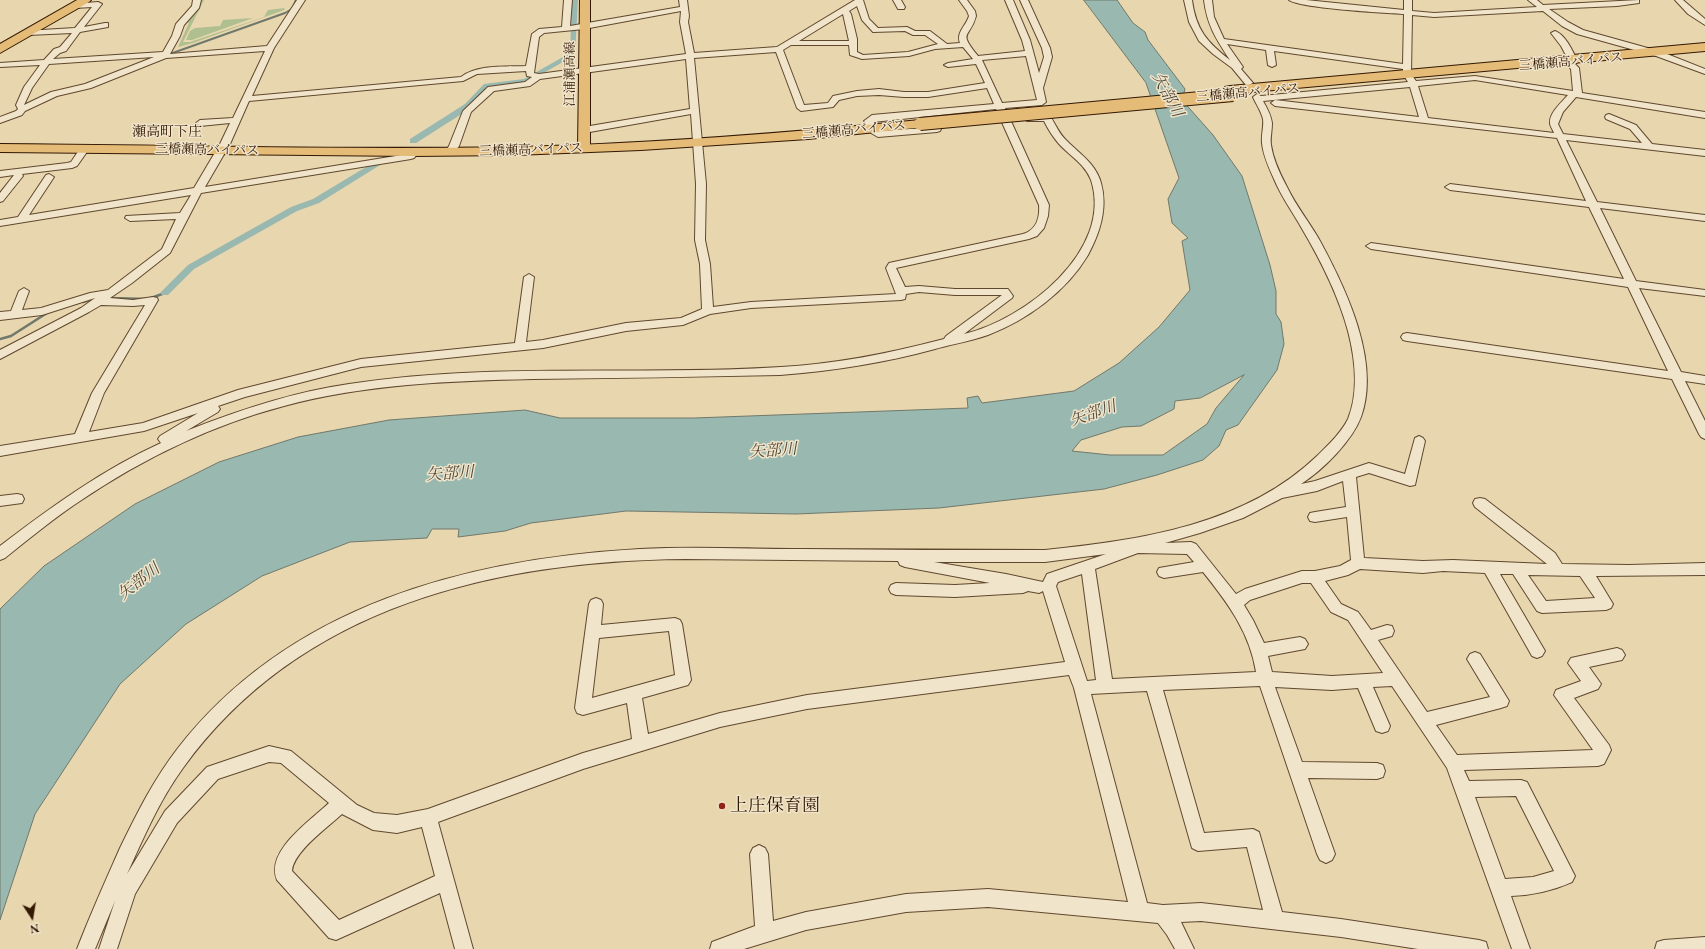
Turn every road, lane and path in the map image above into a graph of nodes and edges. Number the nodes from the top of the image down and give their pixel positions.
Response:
1 (197, 0) edge
2 (301, 0) edge
3 (568, 0) edge
4 (585, 0) edge
5 (963, 0) edge
6 (1009, 0) edge
7 (1024, 0) edge
8 (1188, 0) edge
9 (1208, 0) edge
10 (1293, 0) edge
11 (1408, 0) edge
12 (1532, 0) edge
13 (1633, 0) edge
14 (1679, 0) edge
15 (859, 1) edge
16 (1309, 1) edge
17 (1591, 2) edge
18 (80, 3) edge
19 (683, 4) edge
20 (1542, 8) junction
21 (844, 11) junction
22 (1408, 13) junction
23 (1705, 23) edge
24 (105, 25) dead end
25 (584, 27) junction
26 (566, 28) junction
27 (80, 30) junction
28 (28, 33) junction
29 (1585, 34) junction
30 (1220, 42) junction
31 (789, 43) junction
32 (852, 43) junction
33 (965, 44) junction
34 (944, 46) junction
35 (270, 48) junction
36 (1270, 48) junction
37 (0, 49) edge
38 (779, 49) junction
39 (1705, 49) edge
40 (1654, 53) junction
41 (1030, 54) junction
42 (167, 56) junction
43 (690, 56) junction
44 (978, 60) junction
45 (1572, 61) junction
46 (46, 62) junction
47 (0, 65) edge
48 (948, 65) dead end
49 (1272, 65) dead end
50 (1236, 68) junction
51 (585, 71) junction
52 (1705, 72) edge
53 (534, 74) junction
54 (1410, 76) junction
55 (1249, 83) dead end
56 (990, 84) junction
57 (1039, 88) junction
58 (1576, 94) junction
59 (246, 99) junction
60 (1606, 99) junction
61 (1042, 102) junction
62 (1274, 103) dead end
63 (1001, 106) junction
64 (1595, 108) dead end
65 (22, 109) junction
66 (694, 111) junction
67 (1705, 115) edge
68 (1609, 116) dead end
69 (1047, 118) junction
70 (0, 120) edge
71 (236, 120) junction
72 (1425, 121) junction
73 (1007, 122) junction
74 (200, 123) dead end
75 (870, 126) junction
76 (584, 130) junction
77 (1561, 137) junction
78 (696, 140) junction
79 (0, 142) edge
80 (584, 146) junction
81 (223, 147) junction
82 (1649, 147) junction
83 (0, 148) edge
84 (84, 149) junction
85 (452, 149) junction
86 (414, 152) junction
87 (1705, 153) edge
88 (0, 174) edge
89 (18, 176) dead end
90 (49, 177) dead end
91 (1450, 187) dead end
92 (198, 191) junction
93 (0, 199) edge
94 (1595, 206) junction
95 (183, 216) junction
96 (130, 218) dead end
97 (1705, 218) edge
98 (21, 220) junction
99 (0, 223) edge
100 (1371, 246) dead end
101 (529, 277) dead end
102 (1633, 284) junction
103 (901, 290) junction
104 (24, 291) dead end
105 (112, 292) junction
106 (1705, 293) edge
107 (100, 301) junction
108 (708, 311) junction
109 (15, 314) junction
110 (0, 316) edge
111 (1407, 337) dead end
112 (944, 343) junction
113 (520, 346) junction
114 (0, 355) edge
115 (1677, 376) junction
116 (1705, 380) edge
117 (242, 393) junction
118 (1705, 434) edge
119 (80, 438) junction
120 (1419, 441) dead end
121 (0, 451) edge
122 (118, 470) junction
123 (1349, 474) junction
124 (1276, 495) junction
125 (17, 499) dead end
126 (0, 501) edge
127 (1480, 503) dead end
128 (1353, 511) junction
129 (1315, 517) dead end
130 (1135, 547) junction
131 (0, 554) edge
132 (885, 556) junction
133 (1358, 563) junction
134 (1088, 566) junction
135 (1205, 566) junction
136 (1489, 568) junction
137 (1517, 569) junction
138 (1705, 569) edge
139 (1558, 570) junction
140 (1584, 570) junction
141 (1164, 572) dead end
142 (1315, 577) junction
143 (1044, 586) junction
144 (896, 589) dead end
145 (596, 604) dead end
146 (1235, 604) junction
147 (1387, 631) dead end
148 (592, 632) junction
149 (1368, 637) junction
150 (1300, 644) dead end
151 (1260, 651) junction
152 (1537, 651) dead end
153 (1617, 656) dead end
154 (1475, 659) dead end
155 (1074, 668) junction
156 (1265, 679) junction
157 (1397, 679) junction
158 (1363, 681) junction
159 (1153, 683) junction
160 (1105, 687) junction
161 (1082, 688) junction
162 (634, 694) junction
163 (1425, 720) junction
164 (1382, 726) dead end
165 (641, 744) junction
166 (1453, 762) junction
167 (1297, 770) junction
168 (1377, 771) dead end
169 (1464, 789) junction
170 (341, 802) junction
171 (428, 817) junction
172 (759, 854) dead end
173 (1326, 854) dead end
174 (445, 881) junction
175 (1499, 888) junction
176 (1140, 912) junction
177 (1163, 914) junction
178 (1275, 921) junction
179 (765, 932) junction
180 (1705, 946) edge
181 (86, 949) edge
182 (108, 949) edge
183 (464, 949) edge
184 (719, 949) edge
185 (1185, 949) edge
186 (1479, 949) edge
187 (1521, 949) edge
188 (1664, 949) edge

1 - 42 street
2 - 35 street
3 - 26 street
4 - 25 main road, 江浦瀬高線
5 - 33 street
6 - 41 street
7 - 57 street
8 - 50 street
9 - 30 street
10 - 16 street
11 - 22 street
12 - 20 street
13 - 17 street
14 - 23 street
15 - 21 street
15 - 34 street
16 - 22 street
17 - 20 street
18 - 27 street
18 - 28 highway
19 - 25 street
19 - 43 street
20 - 22 street
20 - 29 street
21 - 31 street
21 - 32 street
22 - 54 street
24 - 27 street
25 - 26 street
25 - 51 main road, 江浦瀬高線
26 - 53 street
27 - 28 street
27 - 46 street
28 - 37 highway
29 - 40 street
29 - 45 street
30 - 36 street
30 - 50 street
31 - 32 street
31 - 38 street
32 - 34 street
33 - 34 street
33 - 44 street
35 - 42 street
35 - 59 street
36 - 49 street
36 - 54 street
38 - 43 street
38 - 56 street
39 - 40 highway, 三橋瀬高バイパス
40 - 45 highway, 三橋瀬高バイパス
40 - 52 street
41 - 44 street
41 - 57 street
42 - 46 street
42 - 65 street
43 - 51 street
43 - 66 street
44 - 48 street
44 - 56 street
45 - 54 highway, 三橋瀬高バイパス
45 - 58 street
46 - 47 street
46 - 65 street
50 - 55 street
51 - 53 street
51 - 76 main road, 江浦瀬高線
53 - 59 street
53 - 85 street
54 - 58 street
54 - 72 street
54 - 75 highway, 三橋瀬高バイパス, bridge
54 - 124 street
56 - 63 street
57 - 61 street
58 - 60 street
58 - 77 street
59 - 71 street
60 - 64 street
60 - 67 street
61 - 63 street
61 - 69 street
62 - 72 street
63 - 73 street
63 - 75 street
65 - 70 street
66 - 76 street
66 - 78 street
68 - 82 street
69 - 73 street
69 - 112 street
71 - 74 street
71 - 81 street
72 - 77 street
73 - 75 street
73 - 103 street
75 - 78 highway, 三橋瀬高バイパス
76 - 80 main road, 江浦瀬高線
77 - 82 street
77 - 94 street
78 - 80 highway, 三橋瀬高バイパス
78 - 108 street
79 - 81 highway, 三橋瀬高バイパス
80 - 85 highway, 三橋瀬高バイパス
81 - 84 highway, 三橋瀬高バイパス
81 - 85 highway, 三橋瀬高バイパス
81 - 86 highway, 三橋瀬高バイパス
81 - 92 street
82 - 87 street
83 - 84 highway, 三橋瀬高バイパス
84 - 88 street
85 - 86 highway, 三橋瀬高バイパス
86 - 92 street
89 - 93 street
90 - 98 street
91 - 94 street
92 - 95 street
92 - 98 street
94 - 97 street
94 - 102 street
95 - 96 street
95 - 105 street
98 - 99 street
100 - 102 street
101 - 113 street
102 - 106 street
102 - 115 street
103 - 108 street
103 - 112 street
104 - 109 street
105 - 107 street
105 - 109 street
107 - 114 street
107 - 119 street
108 - 113 street
109 - 110 street
111 - 115 street
112 - 122 street
113 - 117 street
115 - 116 street
115 - 118 street
117 - 119 street
117 - 122 street
119 - 121 street
120 - 123 street
122 - 131 street
123 - 124 street
123 - 128 street
124 - 130 street
125 - 126 street
127 - 139 street
128 - 129 street
128 - 133 street
130 - 132 street
130 - 134 street
130 - 135 street
132 - 143 street
132 - 181 street
133 - 136 street
133 - 142 street
134 - 143 street
134 - 160 street
135 - 141 street
135 - 146 street
136 - 137 street
136 - 152 street
137 - 139 street
137 - 140 street
138 - 140 street
139 - 140 street
142 - 146 street
142 - 149 street
143 - 144 street
143 - 155 street
145 - 148 street
146 - 151 street
147 - 149 street
148 - 162 street
148 - 162 street
149 - 157 street
150 - 151 street
151 - 156 street
153 - 166 street
154 - 163 street
155 - 161 street
155 - 165 street
156 - 158 street
156 - 159 street
156 - 167 street
157 - 158 street
157 - 163 street
158 - 164 street
159 - 160 street
159 - 178 street
160 - 161 street
161 - 176 street
162 - 165 street
163 - 166 street
165 - 171 street
166 - 169 street
167 - 168 street
167 - 173 street
169 - 175 street
169 - 175 street
170 - 171 street
170 - 174 street
170 - 182 street
171 - 174 street
172 - 179 street
174 - 183 street
175 - 187 street
176 - 177 street
176 - 179 street
177 - 178 street
177 - 185 street
178 - 186 street
179 - 184 street
180 - 188 street

